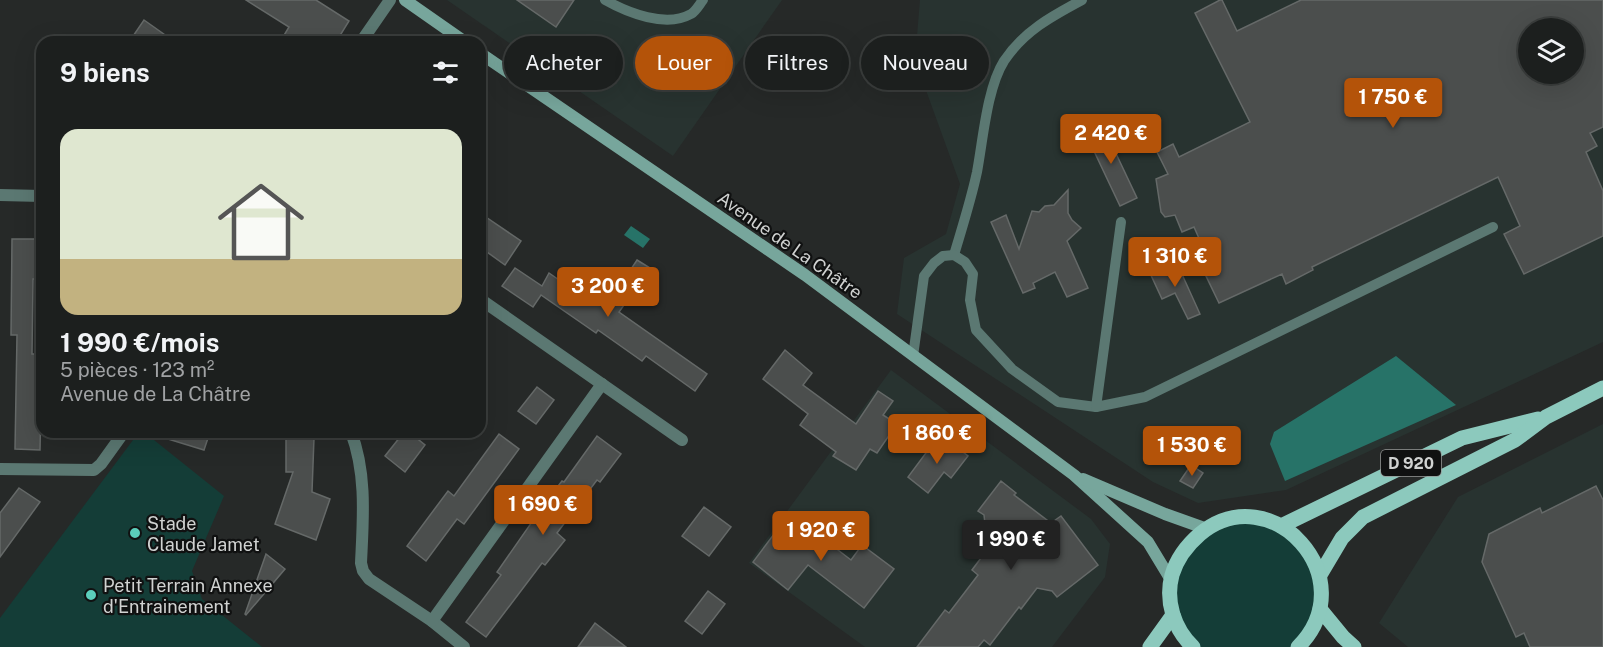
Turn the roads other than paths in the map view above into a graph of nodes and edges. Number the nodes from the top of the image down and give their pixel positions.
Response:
1 (390, 0) edge
2 (405, 0) edge
3 (605, 0) edge
4 (703, 0) edge
5 (1082, 0) edge
6 (365, 36) edge
7 (456, 36) edge
8 (486, 57) edge
9 (0, 195) edge
10 (36, 195) edge
11 (1121, 222) dead end
12 (1493, 227) dead end
13 (954, 255) junction
14 (486, 303) edge
15 (913, 356) junction
16 (602, 384) junction
17 (1603, 388) edge
18 (1096, 407) junction
19 (1546, 417) junction
20 (120, 438) edge
21 (355, 438) edge
22 (682, 440) dead end
23 (0, 469) edge
24 (1074, 475) junction
25 (1281, 526) junction
26 (1207, 529) junction
27 (1320, 574) junction
28 (1171, 580) junction
29 (1320, 609) junction
30 (1173, 615) junction
31 (432, 621) junction
32 (464, 647) edge
33 (1150, 647) edge
34 (1193, 647) edge
35 (1298, 647) edge
36 (1354, 647) edge

1 - 6 street
2 - 7 main road
3 - 4 lane
5 - 13 lane
8 - 15 main road, Avenue de La Châtre
9 - 10 street
11 - 18 lane
12 - 18 lane
13 - 15 lane
13 - 18 lane
14 - 16 street
15 - 24 main road, Avenue de La Châtre
16 - 22 street
16 - 31 street
17 - 19 main road, D 920
19 - 25 main road, D 920
19 - 27 main road, D 920
20 - 23 street
21 - 31 street
24 - 26 main road, Avenue de La Châtre
24 - 28 main road, Avenue de La Châtre
25 - 26 main road
25 - 27 main road
26 - 28 main road
27 - 29 main road
28 - 30 main road
29 - 35 main road
29 - 36 main road
30 - 33 main road
30 - 34 main road
31 - 32 street

